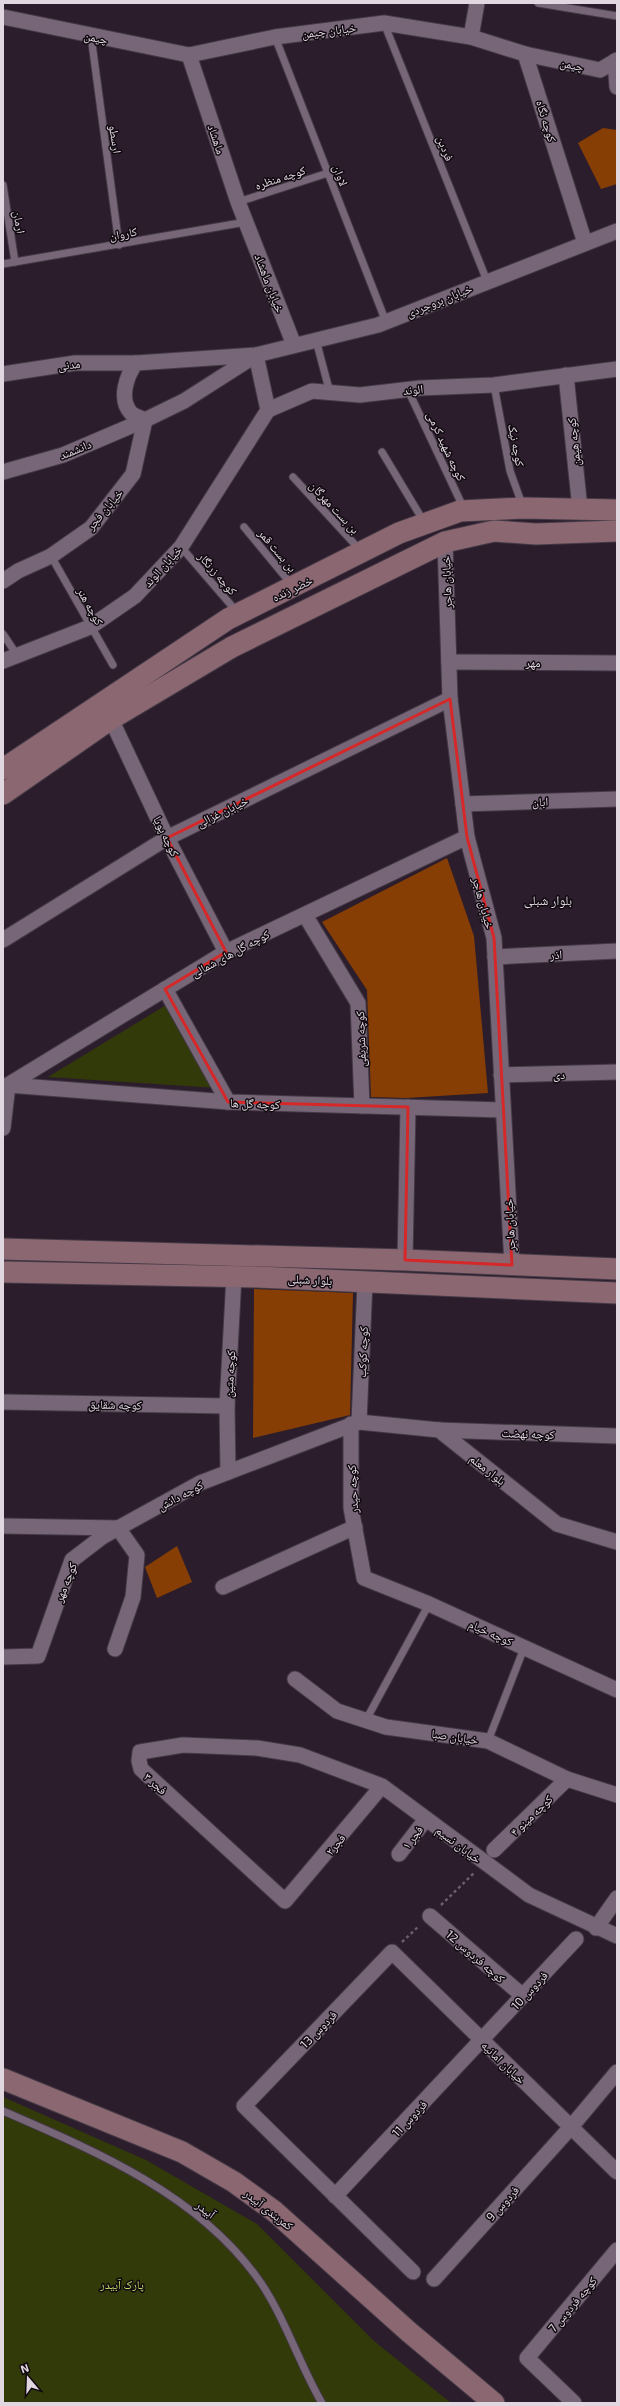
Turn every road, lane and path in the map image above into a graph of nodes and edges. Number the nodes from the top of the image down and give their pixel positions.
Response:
1 (478, 3) edge
2 (538, 3) edge
3 (617, 16) edge
4 (3, 17) edge
5 (384, 23) junction
6 (91, 36) junction
7 (275, 36) junction
8 (471, 37) junction
9 (525, 54) junction
10 (188, 55) junction
11 (616, 61) edge
12 (617, 87) edge
13 (328, 173) junction
14 (3, 185) edge
15 (238, 202) junction
16 (246, 222) junction
17 (617, 231) edge
18 (585, 243) junction
19 (119, 245) junction
20 (15, 262) junction
21 (3, 264) edge
22 (487, 280) junction
23 (386, 322) junction
24 (316, 340) junction
25 (294, 345) junction
26 (256, 355) junction
27 (136, 363) junction
28 (617, 369) edge
29 (3, 374) edge
30 (566, 375) junction
31 (494, 385) junction
32 (408, 390) junction
33 (330, 393) junction
34 (268, 410) junction
35 (145, 420) junction
36 (382, 452) dead end
37 (3, 472) edge
38 (293, 477) dead end
39 (524, 508) junction
40 (580, 509) junction
41 (617, 510) edge
42 (465, 511) junction
43 (425, 524) junction
44 (244, 527) dead end
45 (617, 531) edge
46 (445, 542) junction
47 (181, 546) junction
48 (362, 552) junction
49 (51, 556) junction
50 (3, 581) edge
51 (294, 587) junction
52 (239, 614) junction
53 (90, 627) junction
54 (3, 634) edge
55 (17, 655) junction
56 (3, 661) edge
57 (449, 662) junction
58 (617, 663) edge
59 (113, 665) dead end
60 (450, 699) junction
61 (111, 719) junction
62 (3, 769) edge
63 (3, 794) edge
64 (617, 799) edge
65 (463, 804) junction
66 (467, 837) junction
67 (167, 838) junction
68 (305, 915) junction
69 (3, 940) edge
70 (617, 951) edge
71 (226, 952) junction
72 (495, 957) junction
73 (165, 989) junction
74 (617, 1072) edge
75 (501, 1075) junction
76 (5, 1082) edge
77 (228, 1102) junction
78 (362, 1106) junction
79 (408, 1108) junction
80 (503, 1110) junction
81 (3, 1128) edge
82 (3, 1249) edge
83 (404, 1260) junction
84 (512, 1265) junction
85 (617, 1269) edge
86 (3, 1272) edge
87 (234, 1276) junction
88 (365, 1282) junction
89 (617, 1293) edge
90 (3, 1402) edge
91 (227, 1406) junction
92 (355, 1423) junction
93 (439, 1430) junction
94 (617, 1436) edge
95 (228, 1472) junction
96 (3, 1526) edge
97 (356, 1527) junction
98 (118, 1528) junction
99 (617, 1542) edge
100 (364, 1578) joint
101 (223, 1588) dead end
102 (429, 1604) junction
103 (524, 1648) junction
104 (114, 1649) dead end
105 (3, 1657) edge
106 (295, 1679) dead end
107 (617, 1690) edge
108 (366, 1720) junction
109 (488, 1741) junction
110 (300, 1755) joint
111 (567, 1779) junction
112 (382, 1786) junction
113 (617, 1795) edge
114 (426, 1819) junction
115 (494, 1850) dead end
116 (399, 1854) dead end
117 (617, 1898) edge
118 (285, 1901) joint
119 (430, 1916) dead end
120 (596, 1928) junction
121 (617, 1936) edge
122 (576, 1939) dead end
123 (392, 1952) joint
124 (523, 1996) junction
125 (482, 2040) junction
126 (617, 2072) edge
127 (3, 2080) edge
128 (3, 2111) edge
129 (571, 2127) junction
130 (617, 2172) edge
131 (335, 2196) junction
132 (617, 2250) edge
133 (413, 2272) dead end
134 (434, 2279) dead end
135 (322, 2403) edge
136 (494, 2403) edge
137 (574, 2403) edge

1 - 8 street
2 - 3 lane
4 - 6 street, چیمن
5 - 7 street, خیابان چیمن
5 - 8 street, خیابان چیمن
5 - 22 lane, فردین
6 - 10 street, چیمن
6 - 19 lane, ارسطو
7 - 10 street, خیابان چیمن
7 - 13 lane, لاوان
8 - 9 street
9 - 11 street, چیمن
9 - 18 street, کوچه نگاه
10 - 15 street, ماهشاد
11 - 12 street
13 - 15 lane, کوچه منظره
13 - 23 lane, لاوان
14 - 20 lane, ارمان
15 - 16 street, ماهشاد
16 - 19 lane, کاروان
16 - 25 street, خیابان ماهشاد
17 - 18 street, خیابان بروجردی
18 - 22 street, خیابان بروجردی
19 - 20 lane, کاروان
20 - 21 lane, کاروان
22 - 23 street, خیابان بروجردی
23 - 24 street, خیابان بروجردی
24 - 25 street, خیابان بروجردی
24 - 33 lane
25 - 26 street, خیابان بروجردی
26 - 27 street, خیابان بروجردی
26 - 34 street
26 - 35 street, خیابان بروجردی
27 - 29 street, مدنی
27 - 35 street
28 - 30 street, الوند
30 - 31 street, الوند
30 - 40 street, کوچه هیمن
31 - 32 street, الوند
31 - 39 lane, کوچه نیک
32 - 33 street, الوند
32 - 42 lane, کوچه شهید کرمی
33 - 34 street, الوند
34 - 47 street, خیابان الوند
35 - 37 street, دانشمند
35 - 49 street, خیابان فجر
36 - 43 lane
38 - 48 lane, بن بست مهرگان
39 - 40 street, خضر زنده
39 - 42 street, خضر زنده
40 - 41 street, خضر زنده
42 - 43 street, خضر زنده
43 - 48 street, خضر زنده
44 - 51 lane, بن بست قمر
45 - 46 street
46 - 57 street, خیابان هاجر
46 - 61 street
47 - 52 lane, کوچه زرنگار
47 - 53 street, خیابان الوند
48 - 51 street, خضر زنده
49 - 50 street, خیابان فجر
49 - 53 lane, کوچه هنر
51 - 52 street, خضر زنده
52 - 62 street, خضر زنده
53 - 55 street, خیابان الوند
53 - 59 lane, کوچه هنر
54 - 55 lane
55 - 56 street, خیابان الوند
57 - 58 street, مهر
57 - 60 street, خیابان هاجر
60 - 65 street, خیابان هاجر
60 - 67 street, خیابان غزالی
61 - 63 street
61 - 67 street, کوچه پویا
64 - 65 street, ابان
65 - 66 street, خیابان هاجر
66 - 68 street, کوچه گل های شمالی
66 - 72 street, خیابان هاجر
67 - 69 street, خیابان غزالی
67 - 71 street, کوچه پویا
68 - 71 street, کوچه گل های شمالی
68 - 78 street, کوچه شریفی
70 - 72 street, اذر
71 - 73 street, کوچه گل های شمالی
72 - 75 street, خیابان هاجر
73 - 76 street, کوچه گل های شمالی
73 - 77 street
74 - 75 street, دی
75 - 80 street, خیابان هاجر
76 - 77 street, کوچه گل ها
76 - 81 street
77 - 78 street, کوچه گل ها
78 - 79 street, کوچه گل ها
79 - 80 street, کوچه گل ها
79 - 83 street
80 - 84 street, خیابان هاجر
82 - 83 street, بلوار شبلی
83 - 84 street, بلوار شبلی
84 - 85 street, بلوار شبلی
86 - 87 street, بلوار شبلی
87 - 88 street, بلوار شبلی
87 - 91 street, کوچه متین
88 - 89 street, بلوار شبلی
88 - 92 street, کوچه کوکب
90 - 91 street, کوچه شقایق
91 - 95 street, کوچه متین
92 - 93 street
92 - 95 street, کوچه دانش
92 - 97 street, کوچه حیدر
93 - 94 street, کوچه نهضت
93 - 99 street, بلوار معلم
95 - 98 street, کوچه دانش
96 - 98 street, کوچه دانش
97 - 100 street, کوچه حیدر
97 - 101 street
98 - 104 street
98 - 105 street, کوچه مهر
100 - 102 street, کوچه خیام
102 - 103 street, کوچه خیام
102 - 108 lane
103 - 107 street, کوچه خیام
103 - 109 lane
106 - 108 street, خیابان صبا
108 - 109 street, خیابان صبا
109 - 111 street, خیابان صبا
110 - 112 street, خیابان نسیم
110 - 118 street, فجر ۳
111 - 113 street, خیابان صبا
111 - 115 street, کوچه مینو ۴
112 - 114 street, خیابان نسیم
112 - 118 street, فجر۲
114 - 116 street, فجر ۱
114 - 120 street, خیابان نسیم
117 - 120 street
119 - 124 street, کوچه فردوس 12
120 - 121 street, خیابان نسیم
122 - 124 street, فردوس 10
123 - 125 street, خیابان امانیه
123 - 131 street, فردوس 13
124 - 125 street, فردوس 10
125 - 129 street, خیابان امانیه
125 - 131 street, فردوس 11
126 - 129 street, فردوس 9
127 - 136 street, کمربندی آبیدر
128 - 135 lane, آبیدر
129 - 130 street, خیابان امانیه
129 - 134 street, فردوس 9
131 - 133 street
132 - 137 street, کوچه فردوس 7

